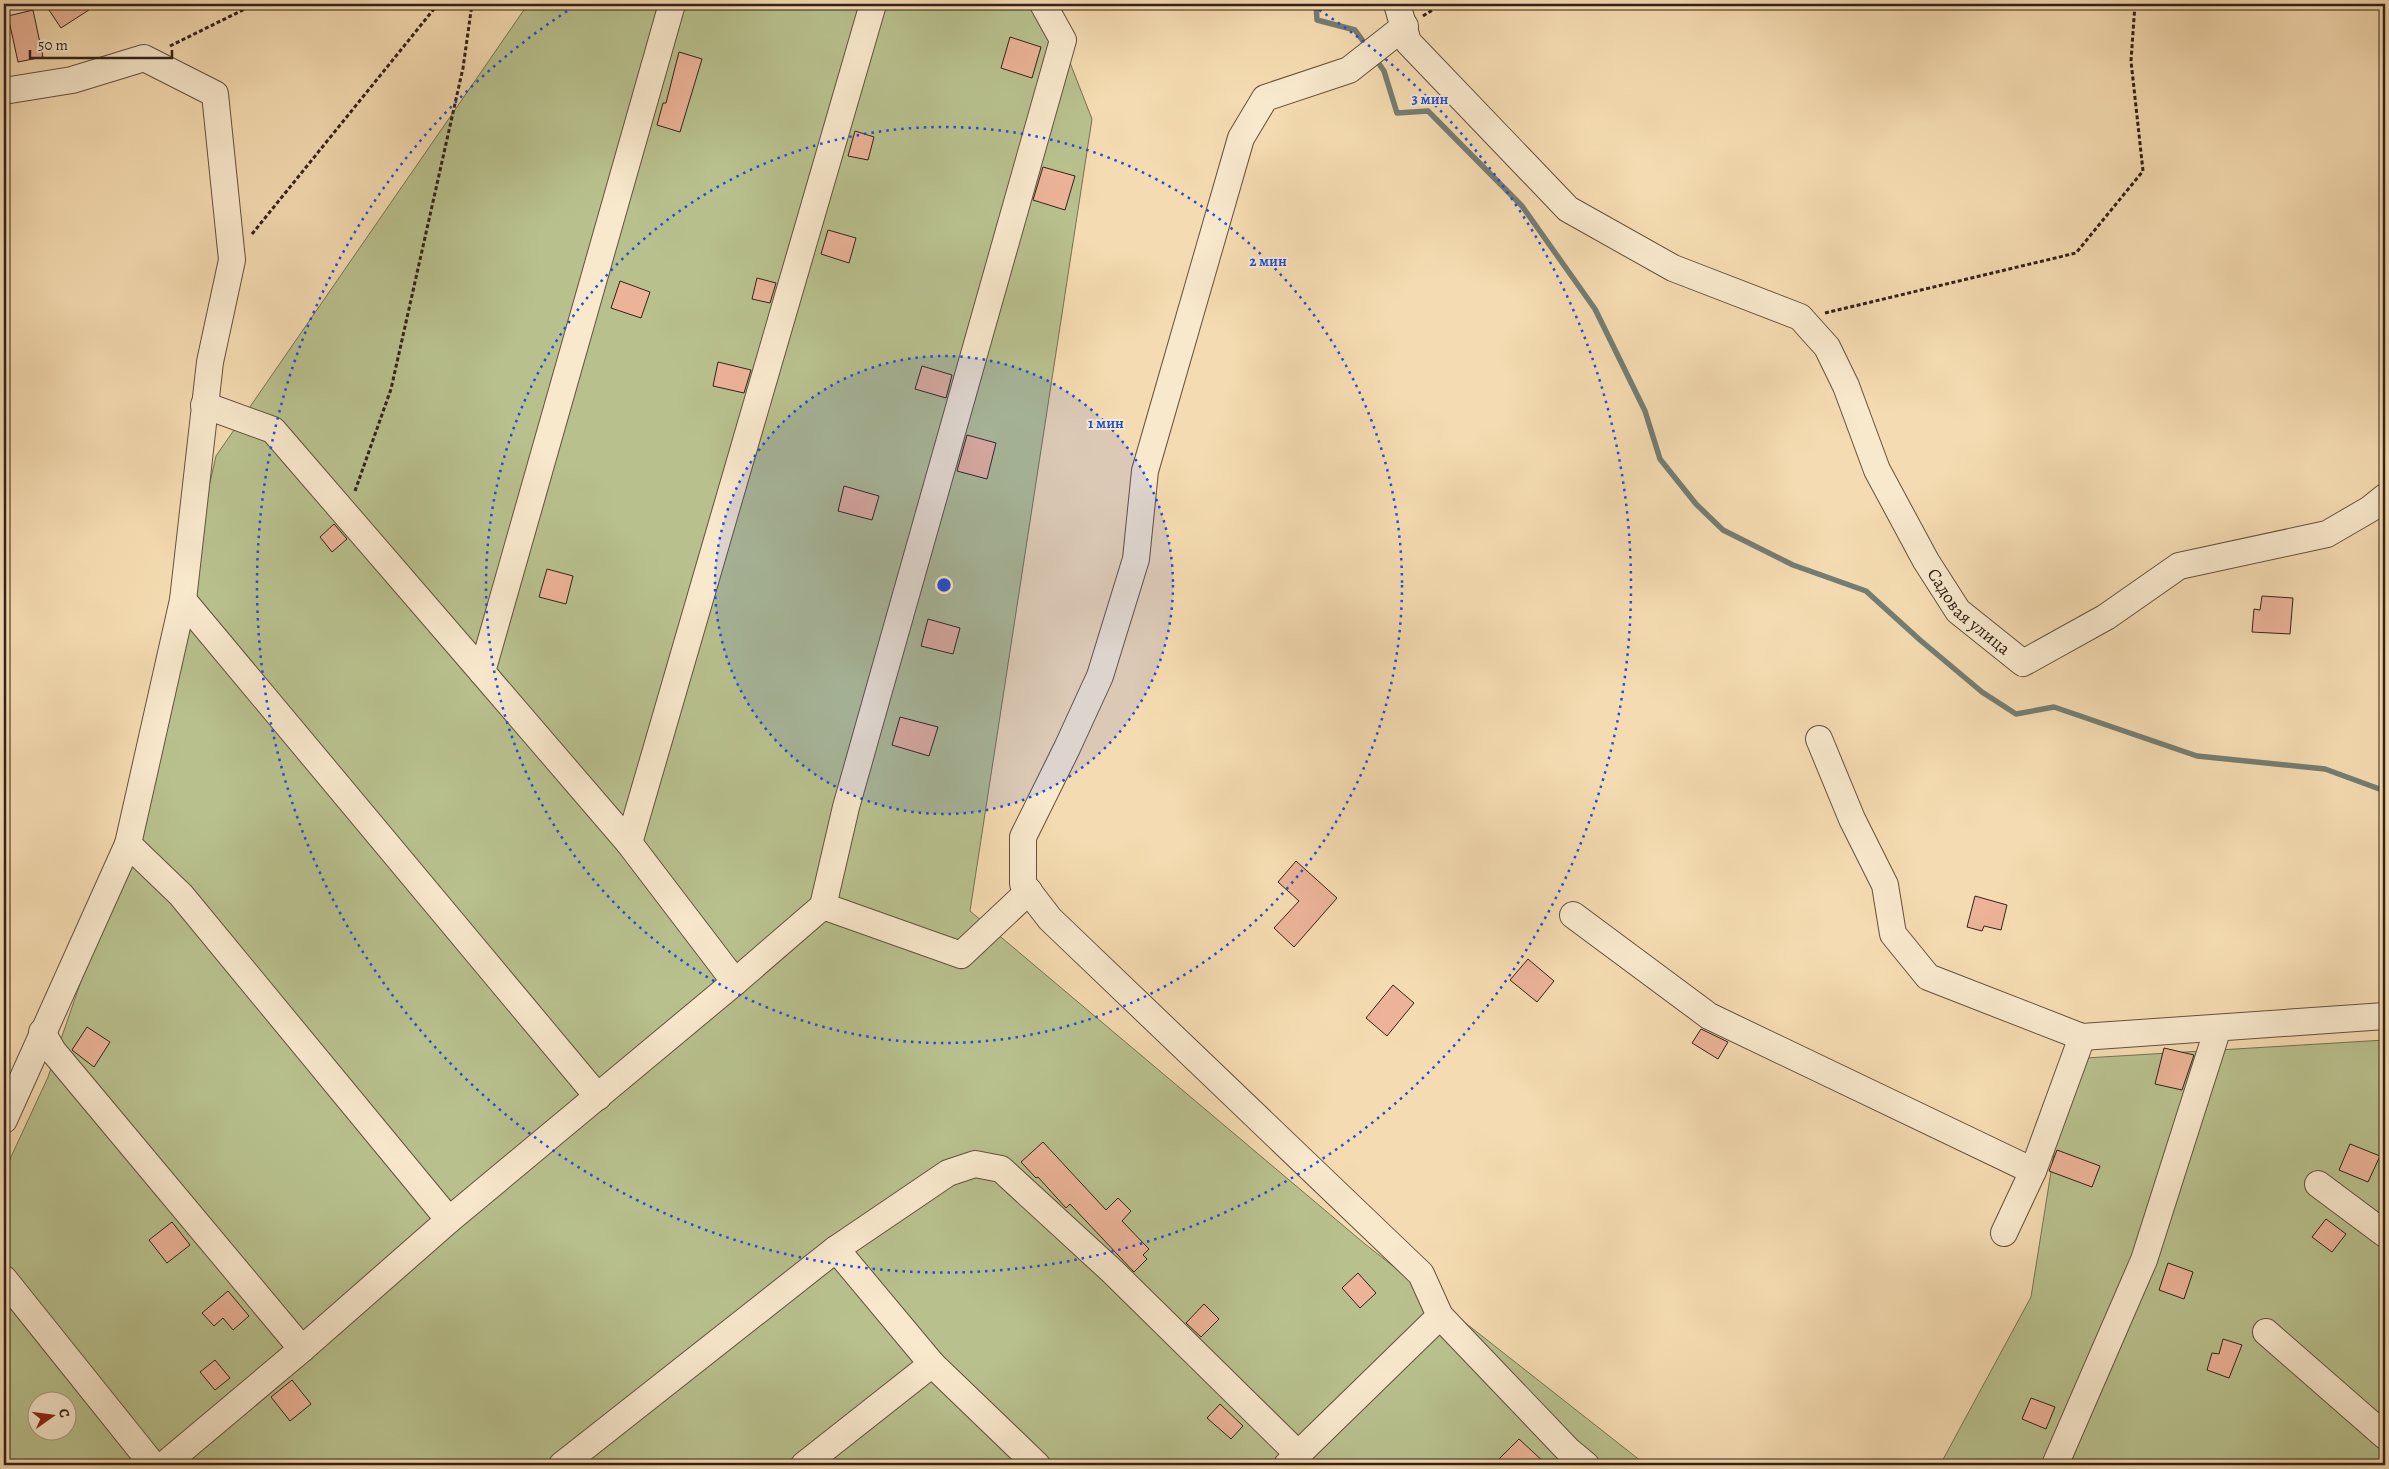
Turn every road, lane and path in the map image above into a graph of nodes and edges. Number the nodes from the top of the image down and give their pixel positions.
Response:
1 (255, 4) edge
2 (438, 4) edge
3 (472, 4) edge
4 (672, 4) edge
5 (873, 4) edge
6 (1043, 4) edge
7 (2135, 4) edge
8 (1401, 15) edge
9 (144, 58) junction
10 (4, 92) edge
11 (232, 260) junction
12 (1800, 316) junction
13 (204, 405) junction
14 (2385, 497) edge
15 (347, 515) junction
16 (183, 600) junction
17 (482, 672) junction
18 (1819, 739) dead end
19 (629, 843) junction
20 (128, 844) junction
21 (1029, 891) junction
22 (823, 906) junction
23 (1573, 915) dead end
24 (736, 982) junction
25 (2385, 1016) edge
26 (2218, 1028) junction
27 (42, 1032) junction
28 (2082, 1036) junction
29 (598, 1096) junction
30 (4, 1120) edge
31 (2034, 1170) junction
32 (2318, 1184) dead end
33 (449, 1220) junction
34 (2004, 1234) dead end
35 (2385, 1234) edge
36 (836, 1249) junction
37 (4, 1279) edge
38 (1440, 1316) junction
39 (2266, 1332) dead end
40 (302, 1350) junction
41 (932, 1364) junction
42 (2385, 1436) edge
43 (1292, 1460) edge
44 (1569, 1460) edge
45 (153, 1465) edge
46 (164, 1465) edge
47 (562, 1465) edge
48 (804, 1465) edge
49 (1037, 1465) edge
50 (2055, 1465) edge

1 - 9 path
2 - 11 path
3 - 15 path
4 - 17 street
5 - 19 street
6 - 22 street
7 - 12 path
8 - 12 street, Садовая улица
8 - 21 street
9 - 10 street
9 - 11 street
11 - 13 street
12 - 14 street, Садовая улица
13 - 15 street
13 - 16 street
15 - 17 street
16 - 20 street
16 - 29 street
17 - 19 street
18 - 28 street
19 - 24 street
20 - 27 street
20 - 33 street
21 - 22 street
21 - 38 street
22 - 24 street
23 - 31 street
24 - 29 street
25 - 26 street
26 - 28 street
26 - 50 street
27 - 30 street
27 - 40 street
28 - 31 street
29 - 33 street
31 - 34 street
32 - 35 street
33 - 40 street
36 - 41 street
36 - 43 street
36 - 47 street
37 - 45 street
38 - 43 street
38 - 44 street
39 - 42 street
40 - 46 street
41 - 48 street
41 - 49 street

